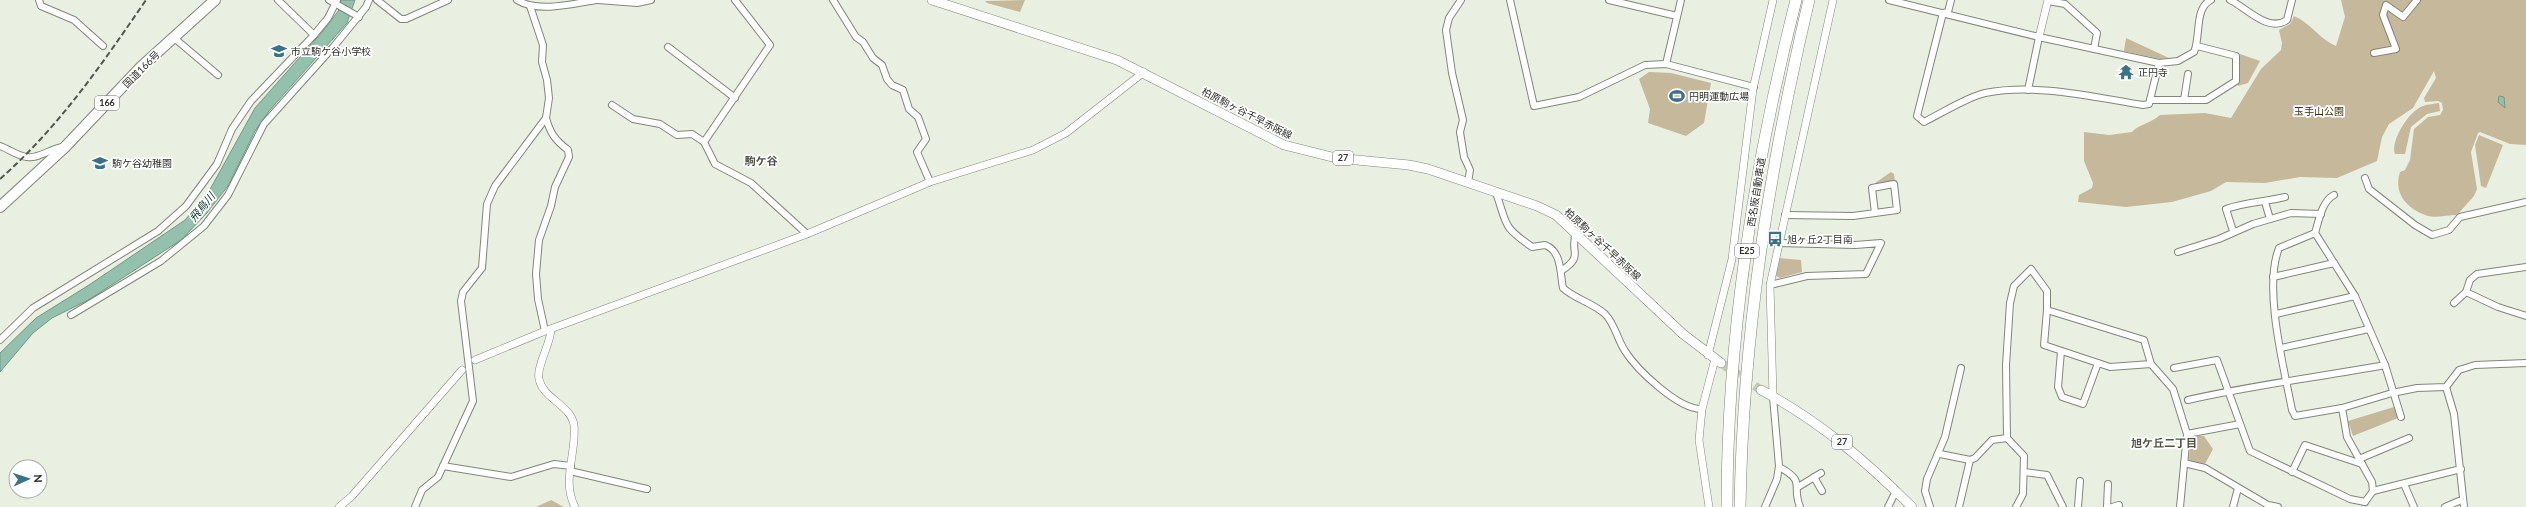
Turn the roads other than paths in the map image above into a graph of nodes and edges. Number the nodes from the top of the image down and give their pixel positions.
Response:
1 (39, 0) edge
2 (215, 0) edge
3 (278, 0) edge
4 (329, 0) edge
5 (369, 0) edge
6 (377, 0) edge
7 (448, 0) edge
8 (517, 0) edge
9 (597, 0) edge
10 (651, 0) edge
11 (735, 0) edge
12 (833, 0) edge
13 (932, 0) edge
14 (1461, 0) edge
15 (1510, 0) edge
16 (1609, 0) edge
17 (1681, 0) edge
18 (1773, 0) edge
19 (1796, 0) edge
20 (1809, 0) edge
21 (1833, 0) edge
22 (1889, 0) edge
23 (1951, 0) edge
24 (2211, 0) edge
25 (2230, 0) edge
26 (2292, 0) edge
27 (2417, 0) edge
28 (2048, 1) edge
29 (337, 4) edge
30 (530, 6) junction
31 (1943, 13) junction
32 (356, 16) junction
33 (1677, 16) junction
34 (314, 35) junction
35 (174, 37) junction
36 (2039, 37) junction
37 (103, 46) dead end
38 (2197, 46) junction
39 (668, 47) dead end
40 (2094, 49) junction
41 (2374, 53) dead end
42 (2159, 63) junction
43 (1666, 64) junction
44 (1144, 72) junction
45 (2188, 74) dead end
46 (218, 75) dead end
47 (1754, 87) junction
48 (2028, 90) junction
49 (735, 98) junction
50 (2150, 100) junction
51 (2184, 100) junction
52 (612, 105) dead end
53 (546, 118) junction
54 (704, 142) junction
55 (0, 146) edge
56 (65, 147) junction
57 (2364, 178) dead end
58 (930, 182) junction
59 (1468, 183) junction
60 (1496, 192) junction
61 (2334, 195) dead end
62 (2285, 197) dead end
63 (2265, 202) junction
64 (2526, 202) edge
65 (0, 207) edge
66 (1875, 213) junction
67 (2321, 214) junction
68 (1785, 215) junction
69 (2270, 219) junction
70 (2233, 231) junction
71 (1576, 232) junction
72 (2315, 232) junction
73 (807, 234) junction
74 (1779, 242) junction
75 (2178, 252) dead end
76 (2334, 263) junction
77 (2526, 268) edge
78 (1562, 271) junction
79 (2273, 277) junction
80 (1770, 285) junction
81 (2466, 292) junction
82 (2355, 296) junction
83 (2454, 303) dead end
84 (2047, 310) junction
85 (2276, 314) junction
86 (71, 315) dead end
87 (2526, 316) edge
88 (2370, 329) junction
89 (548, 330) junction
90 (0, 340) edge
91 (2281, 348) junction
92 (2061, 351) junction
93 (1715, 359) junction
94 (475, 360) dead end
95 (2098, 363) junction
96 (2526, 363) edge
97 (2152, 364) junction
98 (2385, 365) junction
99 (1962, 368) dead end
100 (2174, 368) dead end
101 (462, 370) dead end
102 (2287, 383) junction
103 (2446, 387) junction
104 (1761, 390) tunnel mouth
105 (2227, 391) junction
106 (2392, 393) junction
107 (1773, 397) junction
108 (2188, 400) dead end
109 (2342, 408) junction
110 (1702, 410) junction
111 (2401, 417) dead end
112 (2240, 424) junction
113 (2187, 434) junction
114 (2008, 438) junction
115 (2409, 438) dead end
116 (1940, 454) junction
117 (1970, 460) junction
118 (2361, 462) junction
119 (2184, 464) junction
120 (443, 466) junction
121 (1779, 467) junction
122 (570, 468) junction
123 (2461, 470) junction
124 (2024, 472) junction
125 (2292, 472) junction
126 (1821, 473) dead end
127 (1814, 477) junction
128 (2080, 482) dead end
129 (2108, 484) dead end
130 (2404, 484) junction
131 (1798, 487) junction
132 (2238, 488) junction
133 (647, 489) dead end
134 (1822, 491) dead end
135 (1896, 491) junction
136 (2373, 491) junction
137 (2350, 499) junction
138 (2459, 501) dead end
139 (2366, 505) edge
140 (2267, 506) edge
141 (339, 507) edge
142 (415, 507) edge
143 (575, 507) edge
144 (1709, 507) edge
145 (1727, 507) edge
146 (1740, 507) edge
147 (1765, 507) edge
148 (1800, 507) edge
149 (1888, 507) edge
150 (1912, 507) edge
151 (1930, 507) edge
152 (1959, 507) edge
153 (2016, 507) edge
154 (2062, 507) edge
155 (2078, 507) edge
156 (2107, 507) edge
157 (2180, 507) edge
158 (2233, 507) edge
159 (2278, 507) edge
160 (2348, 507) edge
161 (2414, 507) edge
162 (2445, 507) edge
163 (2464, 507) edge

1 - 37 street
2 - 35 highway, 国道166号 / 166
3 - 34 street
4 - 29 street
5 - 32 street
6 - 7 street
8 - 30 street
9 - 10 street
9 - 30 street
11 - 49 street
12 - 58 street
13 - 44 main road, 柏原駒ヶ谷千早赤阪線 / 27
14 - 59 street
15 - 43 street
16 - 33 street
17 - 33 street
18 - 47 street
19 - 145 highway, 西名阪自動車道 / E25
20 - 146 highway, 西名阪自動車道 / E25
21 - 68 street
22 - 31 street
23 - 31 street
24 - 38 street
25 - 26 street
27 - 41 street
28 - 36 street
28 - 40 street
29 - 32 street
29 - 34 street
30 - 53 street
31 - 36 street
31 - 48 street
32 - 86 street
33 - 43 street
34 - 90 street
35 - 46 street
35 - 56 highway, 国道166号 / 166
36 - 40 street
36 - 48 street
38 - 42 street
38 - 51 street
39 - 49 street
40 - 42 street
42 - 50 street
43 - 47 street
44 - 58 street
44 - 59 main road, 柏原駒ヶ谷千早赤阪線 / 27
45 - 51 street
47 - 93 street
48 - 50 street
49 - 54 street
50 - 51 street
52 - 54 street
53 - 89 street
53 - 120 street
54 - 73 street
55 - 56 street
56 - 65 highway, 国道166号 / 166
57 - 64 street
58 - 73 street
59 - 60 main road, 柏原駒ヶ谷千早赤阪線 / 27
60 - 71 main road, 柏原駒ヶ谷千早赤阪線 / 27
60 - 78 street
61 - 67 street
62 - 63 street
63 - 69 street
63 - 70 street
66 - 66 street
66 - 68 street
67 - 69 street
67 - 72 street
68 - 74 street
69 - 70 street
70 - 75 street
71 - 78 street
71 - 93 main road, 柏原駒ヶ谷千早赤阪線 / 27
72 - 76 street
72 - 79 street
73 - 89 street
74 - 80 street
74 - 80 street
76 - 79 street
76 - 82 street
77 - 81 street
78 - 110 street
79 - 85 street
80 - 107 street
81 - 83 street
81 - 87 street
82 - 85 street
82 - 88 street
84 - 92 street
84 - 97 street
84 - 114 street
85 - 91 street
88 - 91 street
88 - 98 street
89 - 94 street
89 - 122 street
91 - 102 street
92 - 95 street
92 - 95 street
93 - 110 street
95 - 97 street
96 - 103 street
97 - 113 street
98 - 102 street
98 - 106 street
99 - 116 street
100 - 105 street
101 - 141 street
102 - 105 street
102 - 109 street
103 - 106 street
103 - 123 street
104 - 107 main road, 27
105 - 108 street
105 - 112 street
106 - 109 street
106 - 111 street
107 - 121 street
107 - 135 main road, 27
109 - 118 street
110 - 144 street
112 - 113 street
112 - 125 street
113 - 119 street
114 - 117 street
114 - 124 street
115 - 118 street
116 - 117 street
116 - 151 street
117 - 152 street
118 - 125 street
118 - 136 street
119 - 132 street
119 - 157 street
120 - 122 street
120 - 142 street
121 - 131 street
121 - 147 street
122 - 133 street
122 - 143 street
123 - 130 street
123 - 163 street
124 - 153 street
124 - 154 street
125 - 137 street
126 - 127 street
127 - 131 street
127 - 134 street
128 - 155 street
129 - 156 street
130 - 136 street
130 - 161 street
131 - 148 street
132 - 140 street
132 - 158 street
135 - 149 street
135 - 150 main road, 27
136 - 139 street
137 - 139 street
137 - 160 street
138 - 162 street
140 - 159 street

